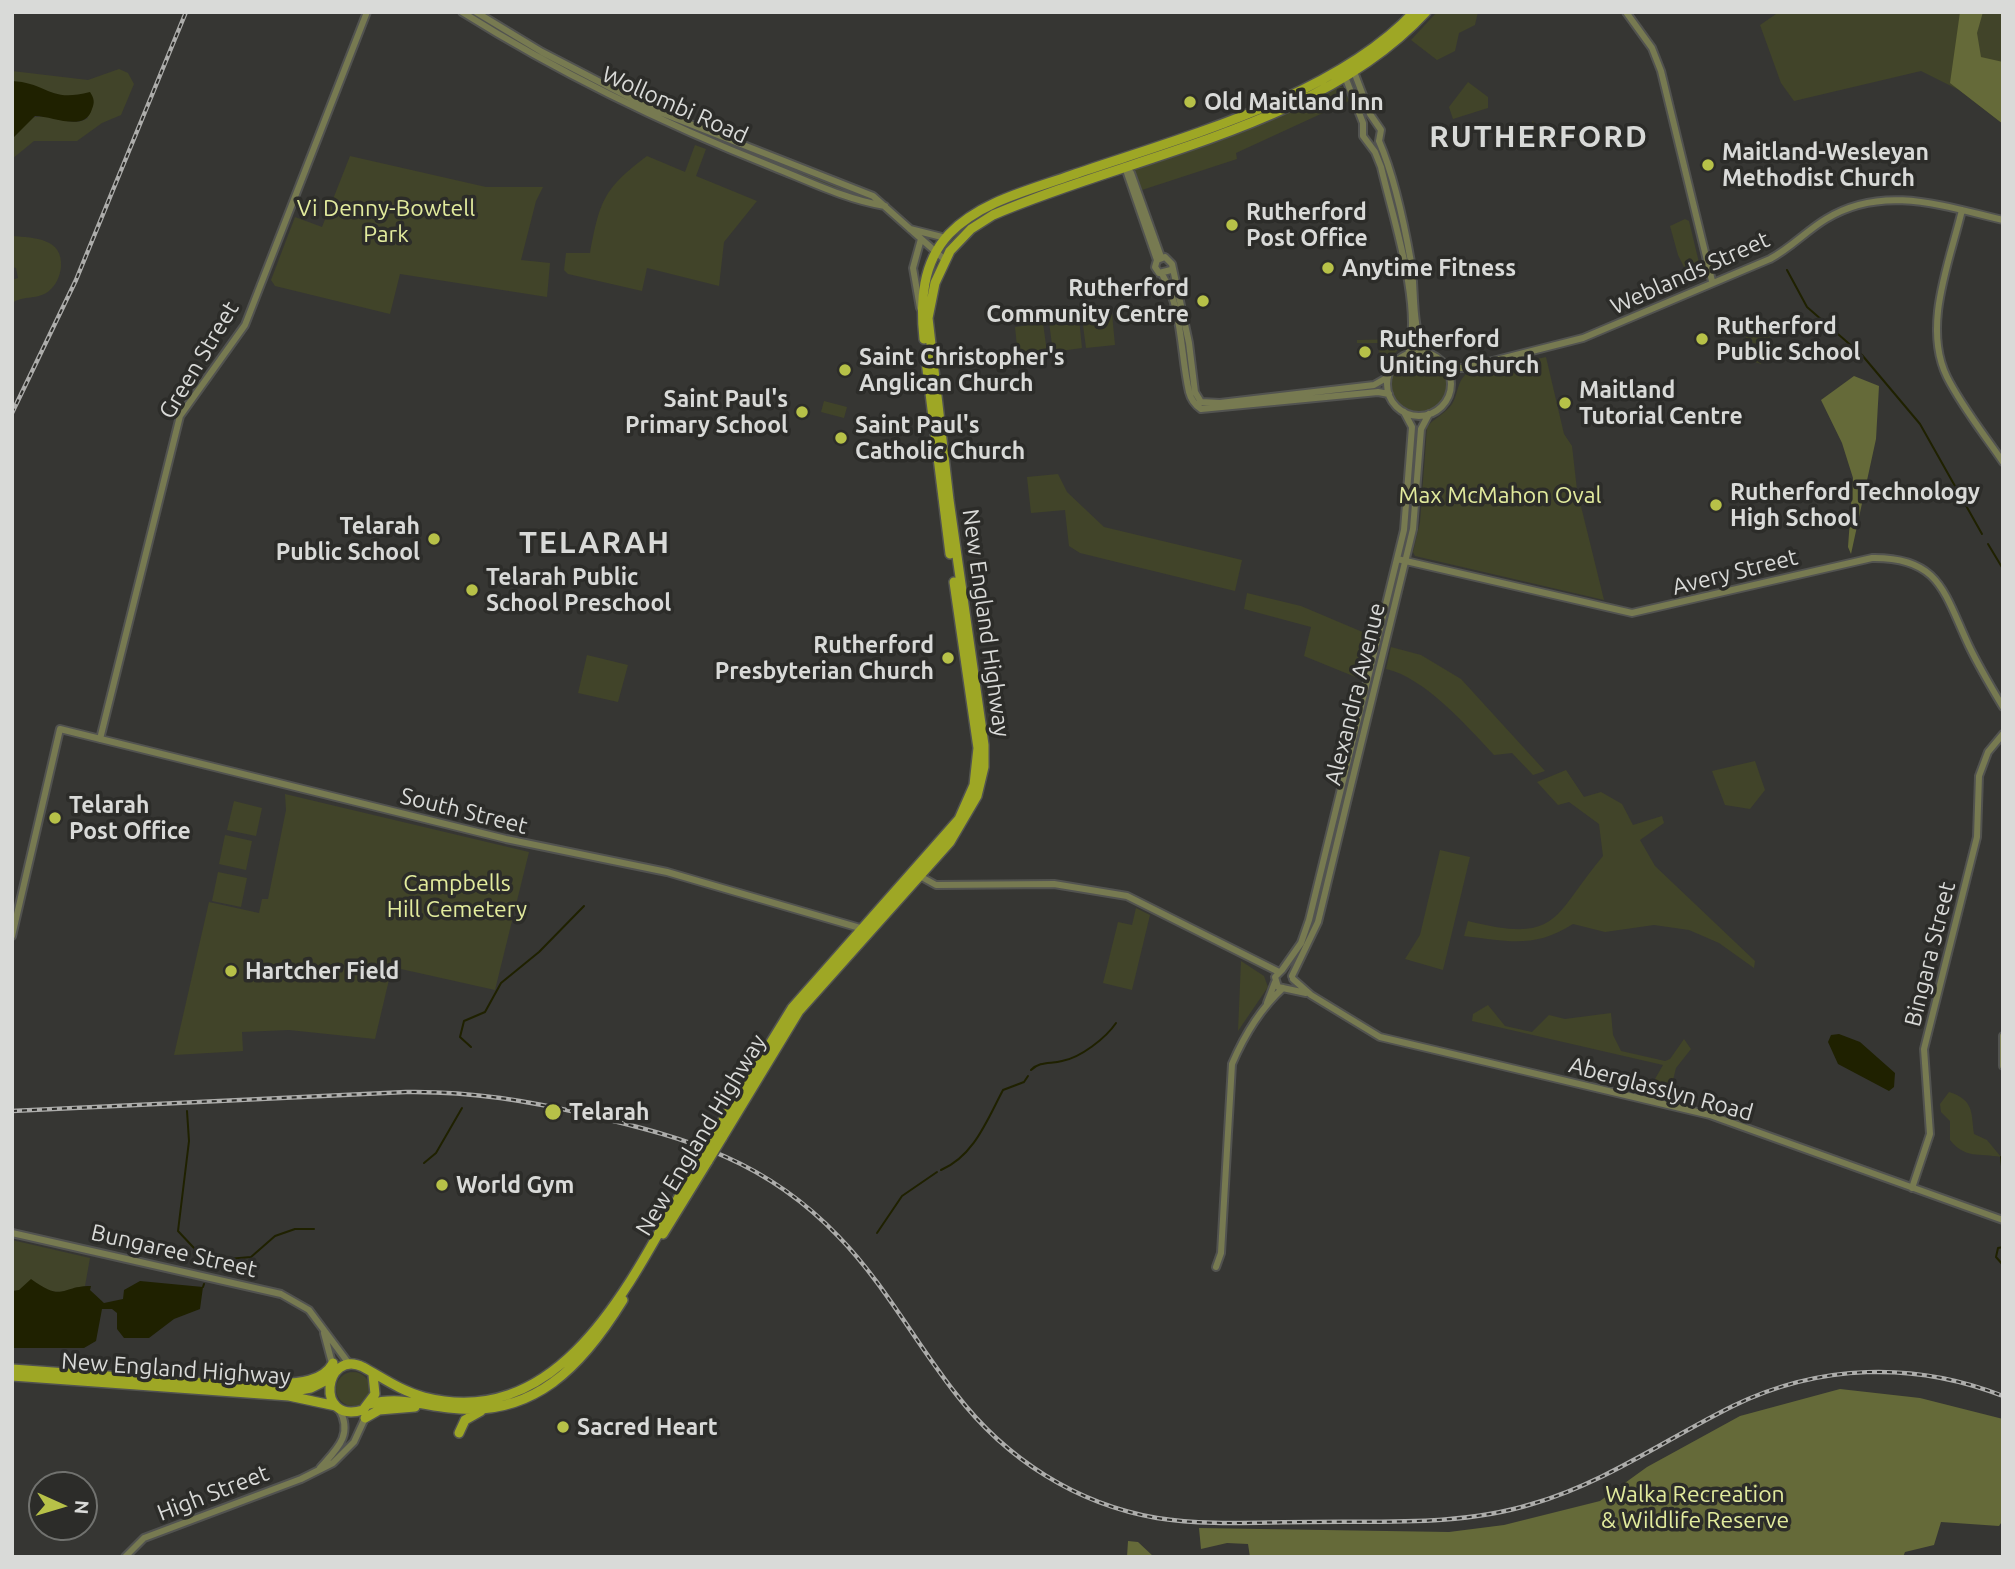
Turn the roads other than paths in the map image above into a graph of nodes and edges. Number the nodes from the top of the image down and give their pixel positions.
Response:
1 (367, 12) edge
2 (462, 12) edge
3 (477, 12) edge
4 (1414, 12) edge
5 (1426, 12) edge
6 (1626, 12) edge
7 (1348, 71) junction
8 (624, 100) junction
9 (1377, 126) junction
10 (1364, 130) junction
11 (1379, 141) junction
12 (1367, 142) junction
13 (1124, 162) junction
14 (1962, 210) junction
15 (2003, 220) edge
16 (908, 228) junction
17 (946, 238) junction
18 (921, 239) junction
19 (936, 252) junction
20 (1159, 259) junction
21 (945, 260) junction
22 (1171, 270) junction
23 (1162, 274) junction
24 (1712, 281) junction
25 (921, 313) junction
26 (1427, 353) junction
27 (1408, 354) junction
28 (1447, 368) junction
29 (1465, 368) junction
30 (1388, 377) junction
31 (1451, 380) junction
32 (1388, 394) junction
33 (1198, 404) junction
34 (1404, 412) junction
35 (1429, 414) junction
36 (2003, 462) edge
37 (1397, 559) junction
38 (1406, 562) junction
39 (2003, 707) edge
40 (2003, 734) edge
41 (100, 739) junction
42 (919, 876) junction
43 (906, 877) junction
44 (860, 928) junction
45 (12, 936) edge
46 (1257, 961) junction
47 (1280, 971) junction
48 (1293, 977) junction
49 (1275, 981) junction
50 (1285, 988) junction
51 (1311, 995) junction
52 (1267, 1005) junction
53 (2003, 1036) edge
54 (2003, 1066) edge
55 (718, 1137) junction
56 (705, 1159) junction
57 (1912, 1188) junction
58 (2003, 1220) edge
59 (12, 1233) edge
60 (1216, 1267) dead end
61 (319, 1321) junction
62 (332, 1363) junction
63 (351, 1365) junction
64 (12, 1369) edge
65 (373, 1375) junction
66 (12, 1376) edge
67 (332, 1377) junction
68 (245, 1386) junction
69 (369, 1405) junction
70 (438, 1406) junction
71 (496, 1406) junction
72 (337, 1407) junction
73 (365, 1418) junction
74 (459, 1433) dead end
75 (318, 1470) junction
76 (125, 1557) edge

1 - 41 street, Green Street
2 - 8 street, Wollombi Road
3 - 8 street, Wollombi Road
4 - 7 highway, New England Highway
5 - 7 highway, New England Highway
6 - 24 street
7 - 9 street
7 - 10 street
7 - 13 highway, New England Highway
8 - 16 street, Wollombi Road
9 - 10 street
9 - 11 street
10 - 12 street
11 - 12 street
11 - 26 street
12 - 27 street
13 - 17 highway, New England Highway
13 - 20 street
13 - 21 highway, New England Highway
14 - 15 street, Weblands Street
14 - 24 street, Weblands Street
14 - 36 street
16 - 17 street
16 - 18 street, Wollombi Road
17 - 19 highway, New England Highway
18 - 19 street, Wollombi Road
18 - 25 street
19 - 21 street, Wollombi Road
19 - 25 highway, New England Highway
20 - 22 street
20 - 23 street
21 - 42 highway, New England Highway
22 - 23 street
22 - 33 street
23 - 33 street
24 - 29 street, Weblands Street
25 - 43 highway, New England Highway
26 - 27 street
26 - 28 street
27 - 30 street
28 - 29 street, Weblands Street
28 - 31 street
29 - 31 street, Weblands Street
30 - 32 street
30 - 33 street
31 - 35 street
32 - 33 street
32 - 34 street
34 - 35 street
34 - 37 street, Alexandra Avenue
35 - 38 street, Alexandra Avenue
37 - 38 street, Avery Street
37 - 47 street, Alexandra Avenue
38 - 39 street, Avery Street
38 - 48 street, Alexandra Avenue
40 - 57 street, Bingara Street
41 - 44 street, South Street
41 - 45 street, South Street
42 - 43 street
42 - 46 street
42 - 55 highway, New England Highway
43 - 44 highway, New England Highway
44 - 55 highway, New England Highway
46 - 47 street
46 - 49 street
47 - 48 street, Aberglasslyn Road
47 - 49 street, Alexandra Avenue
48 - 50 street, Alexandra Avenue
48 - 51 street, Aberglasslyn Road
49 - 50 street
49 - 52 street, Alexandra Avenue
50 - 51 street, Aberglasslyn Road
50 - 52 street, Alexandra Avenue
51 - 57 street, Aberglasslyn Road
52 - 60 street
53 - 54 street
55 - 56 highway, New England Highway, bridge
56 - 65 highway, New England Highway
56 - 71 highway, New England Highway
57 - 58 street, Aberglasslyn Road
59 - 61 street, Bungaree Street
61 - 62 street
61 - 63 street, Bungaree Street
62 - 67 street
62 - 68 highway
63 - 65 highway
63 - 67 highway
64 - 68 highway, New England Highway
65 - 69 highway
66 - 72 highway, New England Highway
67 - 68 highway, New England Highway
67 - 72 highway
69 - 70 highway, New England Highway
69 - 72 highway
69 - 73 street, High Street
70 - 71 highway, New England Highway
70 - 73 highway
71 - 74 highway
72 - 75 street, High Street
73 - 75 street, High Street
75 - 76 street, High Street

